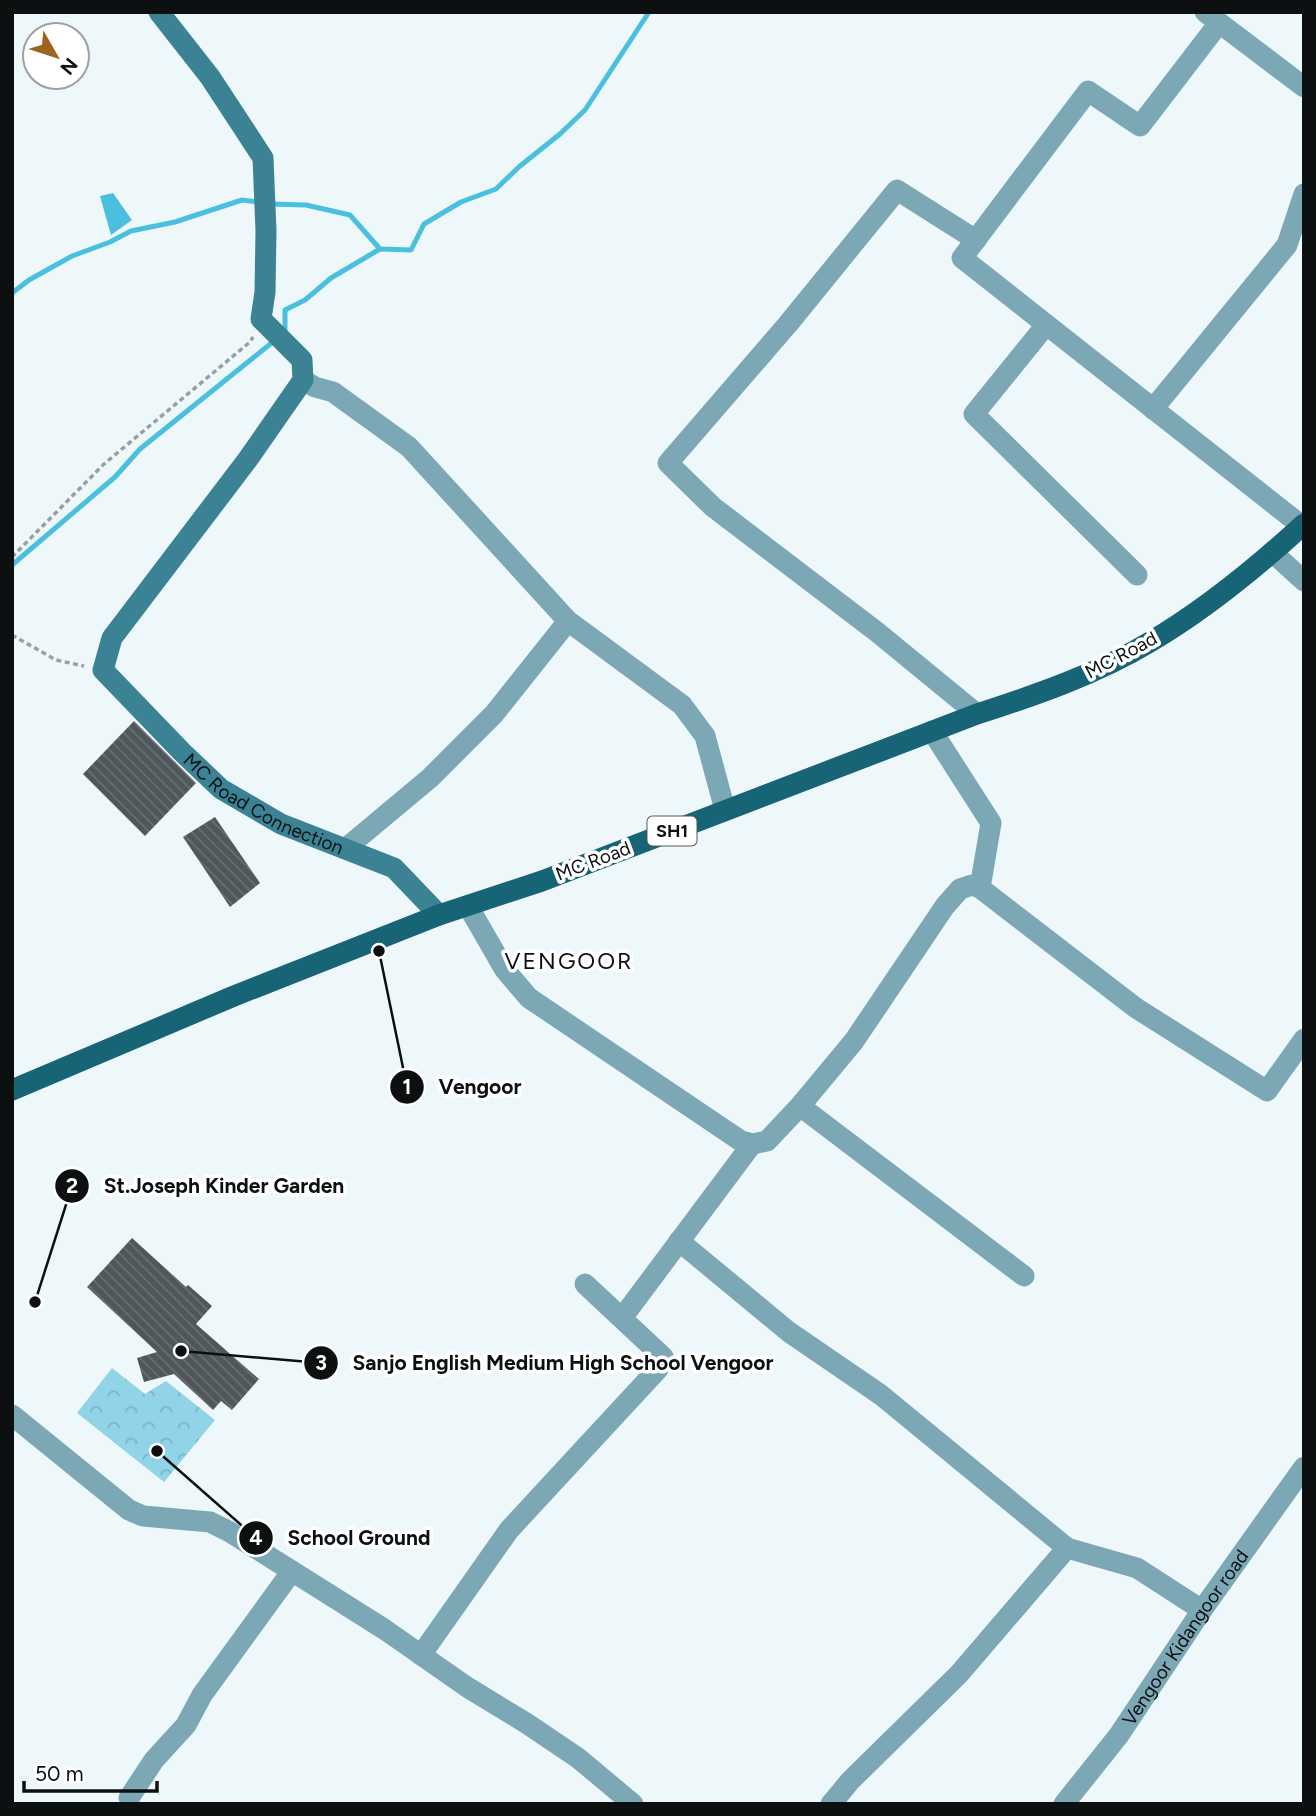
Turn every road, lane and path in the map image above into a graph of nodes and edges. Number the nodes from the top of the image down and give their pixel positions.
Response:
1 (159, 12) edge
2 (1212, 17) edge
3 (1304, 87) edge
4 (1304, 194) edge
5 (976, 240) junction
6 (261, 319) junction
7 (1046, 324) junction
8 (303, 380) junction
9 (1153, 408) junction
10 (1303, 525) edge
11 (1272, 552) junction
12 (12, 557) edge
13 (1137, 575) dead end
14 (1304, 581) edge
15 (568, 621) junction
16 (12, 635) edge
17 (103, 670) junction
18 (977, 714) junction
19 (932, 731) junction
20 (725, 810) junction
21 (345, 849) junction
22 (980, 888) junction
23 (468, 906) junction
24 (439, 915) junction
25 (1304, 1039) edge
26 (12, 1090) edge
27 (800, 1106) junction
28 (752, 1144) junction
29 (679, 1241) junction
30 (1024, 1276) dead end
31 (585, 1284) dead end
32 (622, 1318) junction
33 (12, 1415) edge
34 (1304, 1467) edge
35 (1066, 1548) junction
36 (292, 1571) junction
37 (1202, 1610) junction
38 (421, 1655) junction
39 (129, 1798) dead end
40 (633, 1804) edge
41 (831, 1804) edge
42 (1064, 1804) edge

1 - 6 street
2 - 3 street
2 - 5 street
4 - 9 street
5 - 7 street
5 - 18 street
6 - 8 street
6 - 12 path
7 - 9 street
7 - 13 street
8 - 15 street
8 - 17 street
9 - 10 street
10 - 11 main road, MC Road / SH1
11 - 14 street
11 - 18 main road, MC Road / SH1
15 - 20 street
15 - 21 street
16 - 17 path
17 - 21 street, MC Road Connection
18 - 19 main road, MC Road / SH1
19 - 20 main road, MC Road / SH1
19 - 22 street
20 - 23 main road, MC Road / SH1
21 - 24 street, MC Road Connection
22 - 25 street
22 - 27 street
23 - 24 main road, MC Road / SH1
23 - 28 street
24 - 26 main road, MC Road / SH1
27 - 28 street
27 - 30 street
28 - 29 street
29 - 32 street
29 - 35 street
31 - 32 street
32 - 38 street
33 - 36 street
34 - 37 street, Vengoor Kidangoor road
35 - 37 street
35 - 41 street
36 - 38 street
36 - 39 street
37 - 42 street, Vengoor Kidangoor road
38 - 40 street

